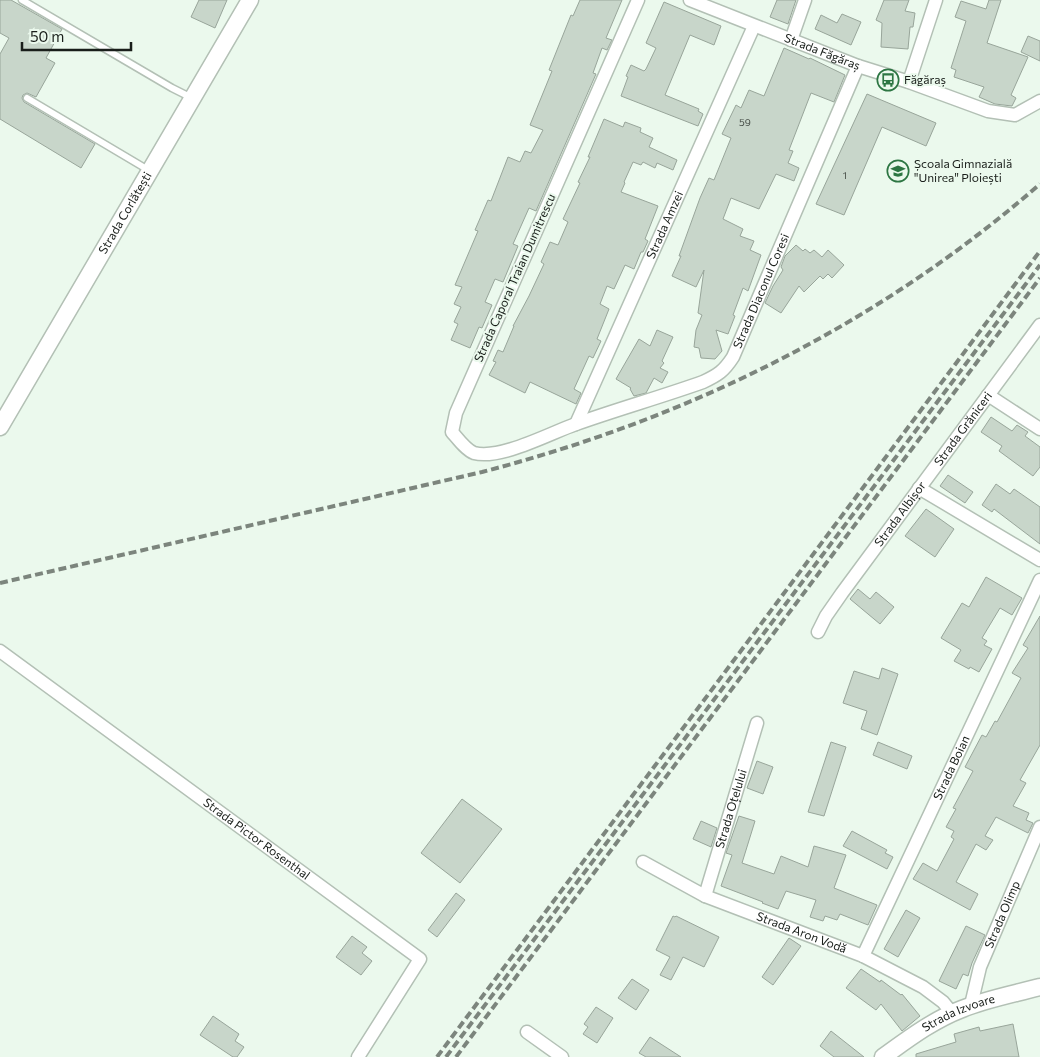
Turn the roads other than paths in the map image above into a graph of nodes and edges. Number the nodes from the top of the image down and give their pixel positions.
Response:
1 (22, 0) edge
2 (250, 0) edge
3 (638, 0) edge
4 (690, 0) edge
5 (805, 0) edge
6 (936, 0) edge
7 (754, 26) junction
8 (791, 40) junction
9 (858, 66) junction
10 (909, 82) junction
11 (26, 98) dead end
12 (192, 98) junction
13 (1040, 102) edge
14 (150, 171) junction
15 (1040, 325) edge
16 (988, 395) junction
17 (576, 424) junction
18 (0, 427) edge
19 (1040, 429) edge
20 (919, 488) junction
21 (1040, 560) edge
22 (1040, 580) edge
23 (818, 632) dead end
24 (0, 651) edge
25 (757, 723) dead end
26 (1040, 827) edge
27 (643, 862) dead end
28 (705, 896) junction
29 (863, 956) junction
30 (1040, 987) edge
31 (971, 1005) junction
32 (952, 1013) junction
33 (526, 1032) dead end
34 (358, 1057) edge
35 (562, 1057) edge
36 (883, 1057) edge

1 - 12 lane
2 - 12 street, Strada Corlătești
3 - 17 street, Strada Caporal Traian Dumitrescu
4 - 7 street, Strada Făgăraș
5 - 8 street
6 - 10 street
7 - 8 street, Strada Făgăraș
7 - 17 street, Strada Amzei
8 - 9 street, Strada Făgăraș
9 - 10 street, Strada Făgăraș
9 - 17 street, Strada Diaconul Coresi
10 - 13 street, Strada Făgăraș
11 - 14 lane
12 - 14 street, Strada Corlătești
14 - 18 street, Strada Corlătești
15 - 16 street
16 - 19 street, Strada Grăniceri
16 - 20 street, Strada Grăniceri
20 - 21 street, Strada Albișor
20 - 23 street, Strada Albișor
22 - 29 street, Strada Boian
24 - 34 street, Strada Pictor Rosenthal
25 - 28 street, Strada Oțelului
26 - 31 street, Strada Olimp
27 - 28 street, Strada Aron Vodă
28 - 29 street, Strada Aron Vodă
29 - 32 street, Strada Aron Vodă
30 - 31 street, Strada Izvoare
31 - 32 street, Strada Izvoare
32 - 36 street, Strada Izvoare
33 - 35 street

